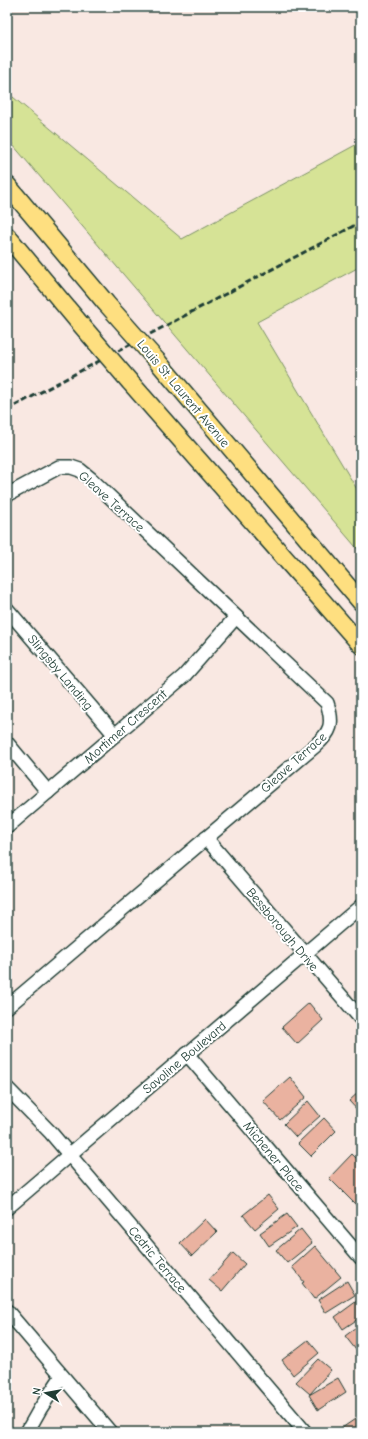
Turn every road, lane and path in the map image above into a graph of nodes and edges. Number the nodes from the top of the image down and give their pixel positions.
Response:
1 (7, 185) edge
2 (7, 236) edge
3 (7, 494) edge
4 (361, 602) edge
5 (7, 609) edge
6 (236, 617) junction
7 (361, 645) edge
8 (115, 735) junction
9 (7, 743) edge
10 (48, 792) junction
11 (7, 827) edge
12 (206, 838) junction
13 (361, 906) edge
14 (305, 954) junction
15 (7, 1007) edge
16 (361, 1019) edge
17 (187, 1054) junction
18 (7, 1088) edge
19 (69, 1155) junction
20 (7, 1208) edge
21 (361, 1258) edge
22 (7, 1311) edge
23 (62, 1376) junction
24 (27, 1432) edge
25 (110, 1432) edge
26 (306, 1432) edge

1 - 4 main road, Louis St. Laurent Avenue, bridge
2 - 7 main road, bridge
3 - 6 street, Gleave Terrace
5 - 8 street, Slingsby Landing
6 - 8 street, Mortimer Crescent
6 - 12 street, Gleave Terrace
8 - 10 street, Mortimer Crescent
9 - 10 street
10 - 11 street, Mortimer Crescent
12 - 14 street, Bessborough Drive
12 - 15 street, Gleave Terrace
13 - 14 street, Savoline Boulevard
14 - 16 street, Bessborough Drive
14 - 17 street, Savoline Boulevard
17 - 19 street, Savoline Boulevard
17 - 21 street, Michener Place
18 - 19 street, Cedric Terrace
19 - 20 street, Savoline Boulevard
19 - 26 street, Cedric Terrace
22 - 23 street
23 - 24 street
23 - 25 street

